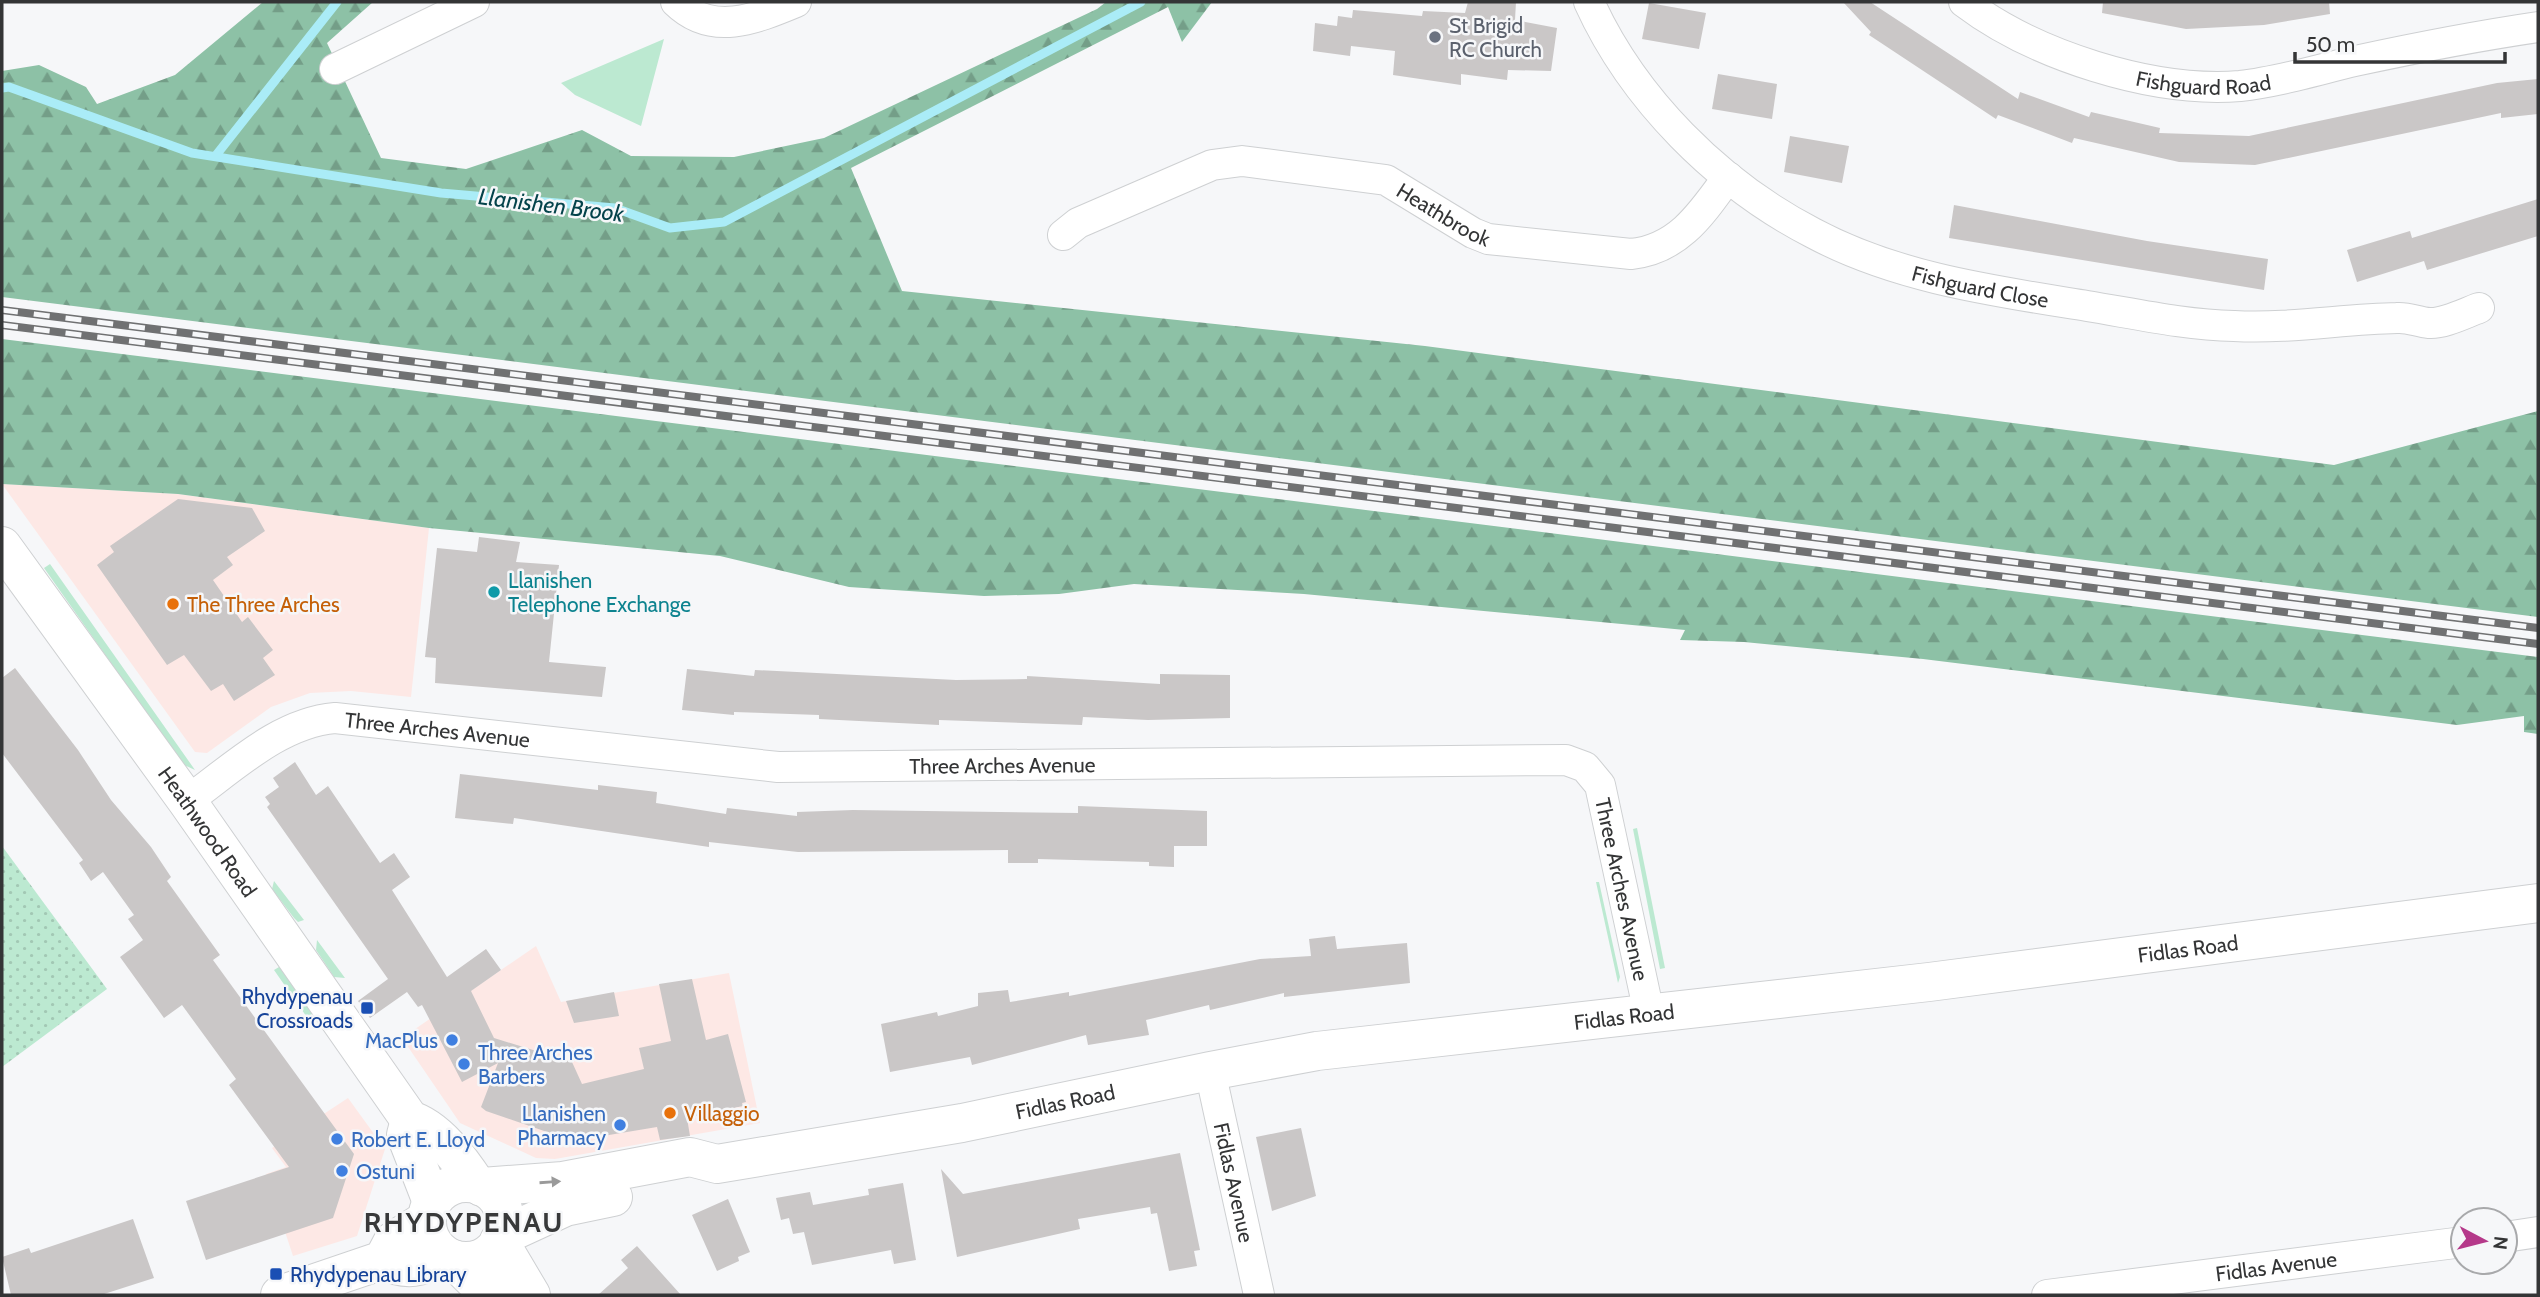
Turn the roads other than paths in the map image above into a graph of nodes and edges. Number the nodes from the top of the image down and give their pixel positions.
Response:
1 (474, 2) edge
2 (676, 2) edge
3 (796, 2) edge
4 (1588, 2) edge
5 (1964, 2) edge
6 (2538, 27) edge
7 (335, 69) dead end
8 (1728, 177) junction
9 (1063, 235) dead end
10 (2479, 308) dead end
11 (2, 546) edge
12 (187, 801) junction
13 (2538, 903) edge
14 (1649, 1013) junction
15 (1210, 1071) junction
16 (410, 1120) junction
17 (717, 1164) junction
18 (479, 1186) junction
19 (429, 1211) junction
20 (2538, 1232) edge
21 (2519, 1235) edge
22 (501, 1239) junction
23 (2449, 1244) edge
24 (449, 1257) junction
25 (383, 1260) junction
26 (280, 1295) edge
27 (500, 1295) edge
28 (531, 1295) edge
29 (1259, 1295) edge
30 (2046, 1295) edge

1 - 7 street
2 - 3 street
4 - 8 street, Fishguard Close
5 - 6 street, Fishguard Road
8 - 9 street, Heathbrook
8 - 10 street, Fishguard Close
11 - 12 street, Heathwood Road
12 - 14 street, Three Arches Avenue
12 - 16 street, Heathwood Road
13 - 14 street, Fidlas Road
14 - 15 street, Fidlas Road
15 - 17 street, Fidlas Road
15 - 29 street, Fidlas Avenue
16 - 18 street, Heathwood Road
16 - 19 street, Heathwood Road
18 -> 17 street, Fidlas Road
17 - 22 street, Fidlas Road
18 - 19 street
18 - 22 street
19 - 24 street
19 - 25 street
20 - 21 street
22 - 24 street
22 - 28 street
23 - 30 street, Fidlas Avenue
24 - 25 street
24 - 27 street
25 - 26 street

